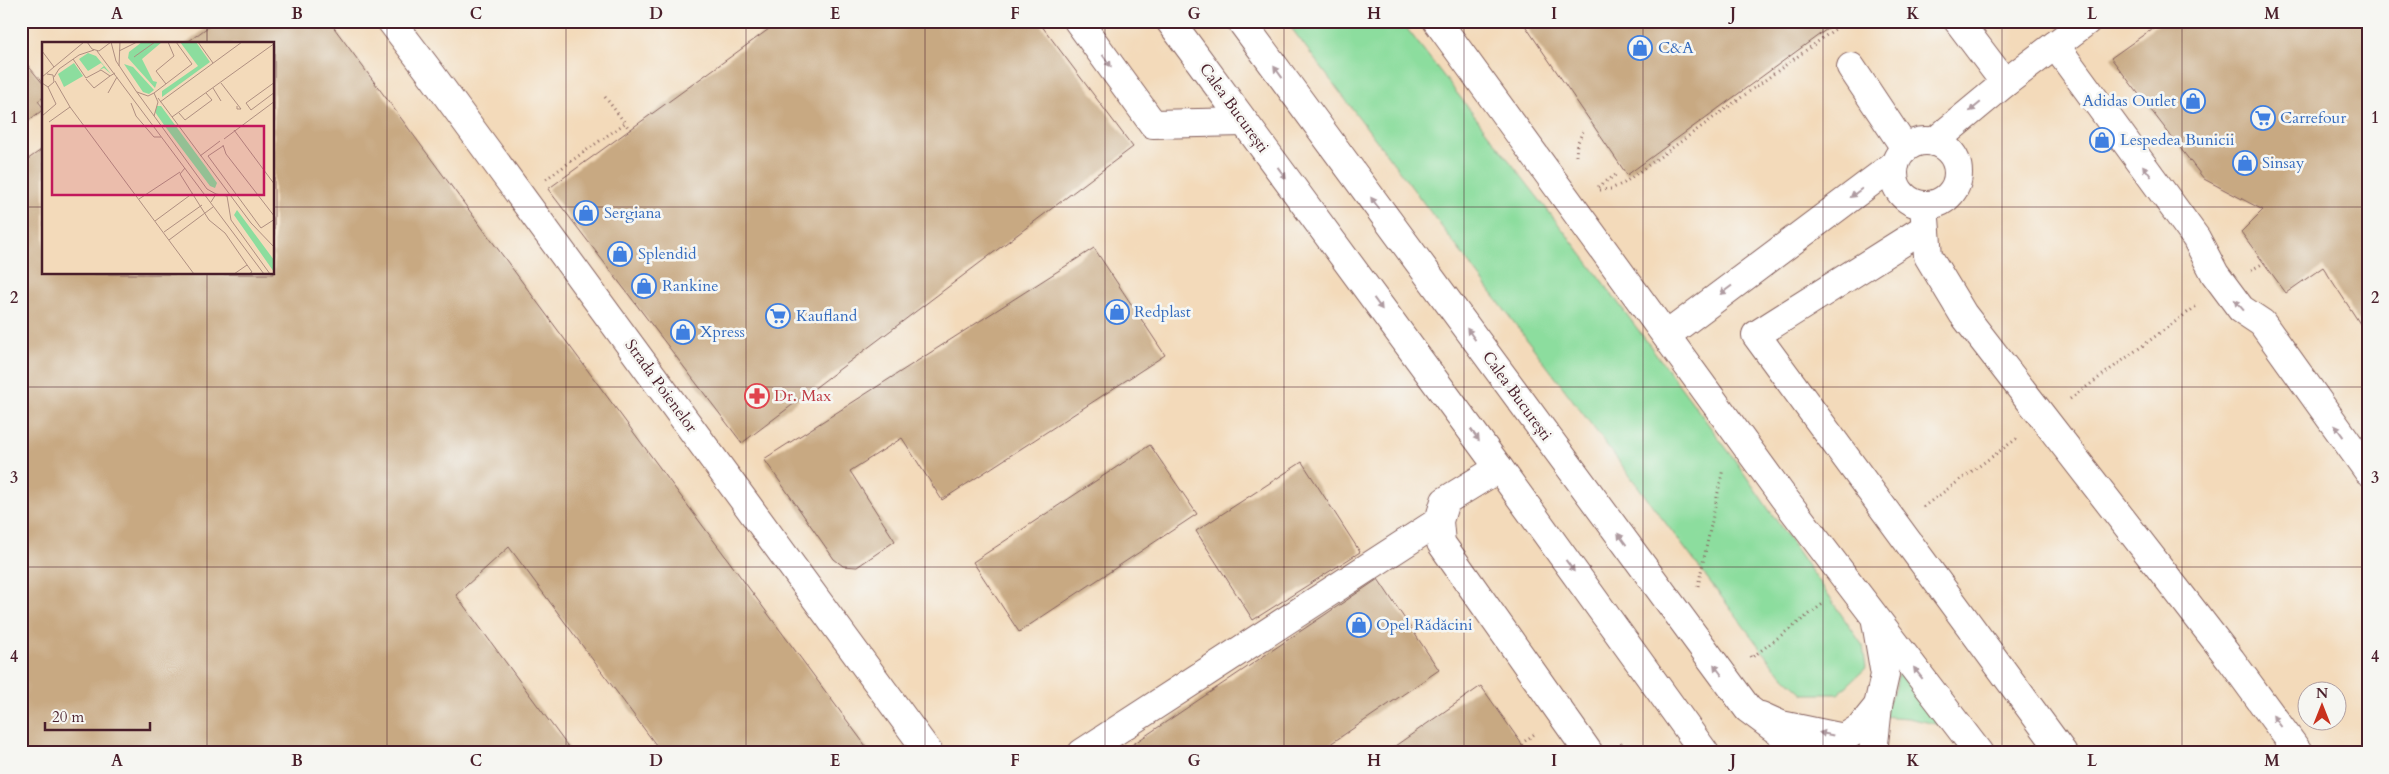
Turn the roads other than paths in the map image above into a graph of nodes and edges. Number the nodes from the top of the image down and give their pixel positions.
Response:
1 (390, 21) edge
2 (1078, 21) edge
3 (1170, 21) edge
4 (1241, 21) edge
5 (1437, 21) edge
6 (1958, 21) edge
7 (2087, 21) edge
8 (2055, 45) junction
9 (1850, 68) dead end
10 (2005, 83) junction
11 (1244, 122) junction
12 (1934, 142) junction
13 (1900, 156) junction
14 (1924, 217) junction
15 (1666, 335) junction
16 (1499, 468) junction
17 (2368, 471) edge
18 (1439, 521) junction
19 (1875, 618) junction
20 (1878, 706) junction
21 (1748, 709) junction
22 (1948, 712) junction
23 (929, 753) edge
24 (1082, 753) edge
25 (1589, 753) edge
26 (1705, 753) edge
27 (1811, 753) edge
28 (1873, 753) edge
29 (1958, 753) edge
30 (1979, 753) edge
31 (2063, 753) edge
32 (2299, 753) edge

1 - 23 main road, Strada Poienelor
2 -> 11 main road
3 - 11 main road, Calea București
21 -> 4 main road, Calea București
5 - 15 main road
6 - 10 main road
7 - 8 main road
8 - 10 main road
17 -> 8 main road
9 - 13 main road
10 -> 12 main road
11 -> 16 main road, Calea București
12 - 13 main road
12 - 14 main road
13 - 14 main road
13 -> 15 main road
14 - 31 main road
32 -> 14 main road
15 - 19 main road
16 - 18 main road
16 -> 26 main road, Calea București
18 - 24 main road
18 - 25 main road
19 - 20 main road
22 -> 19 main road
20 -> 21 main road
20 - 28 main road
21 - 27 main road, Calea București
22 - 29 main road
22 - 30 main road

